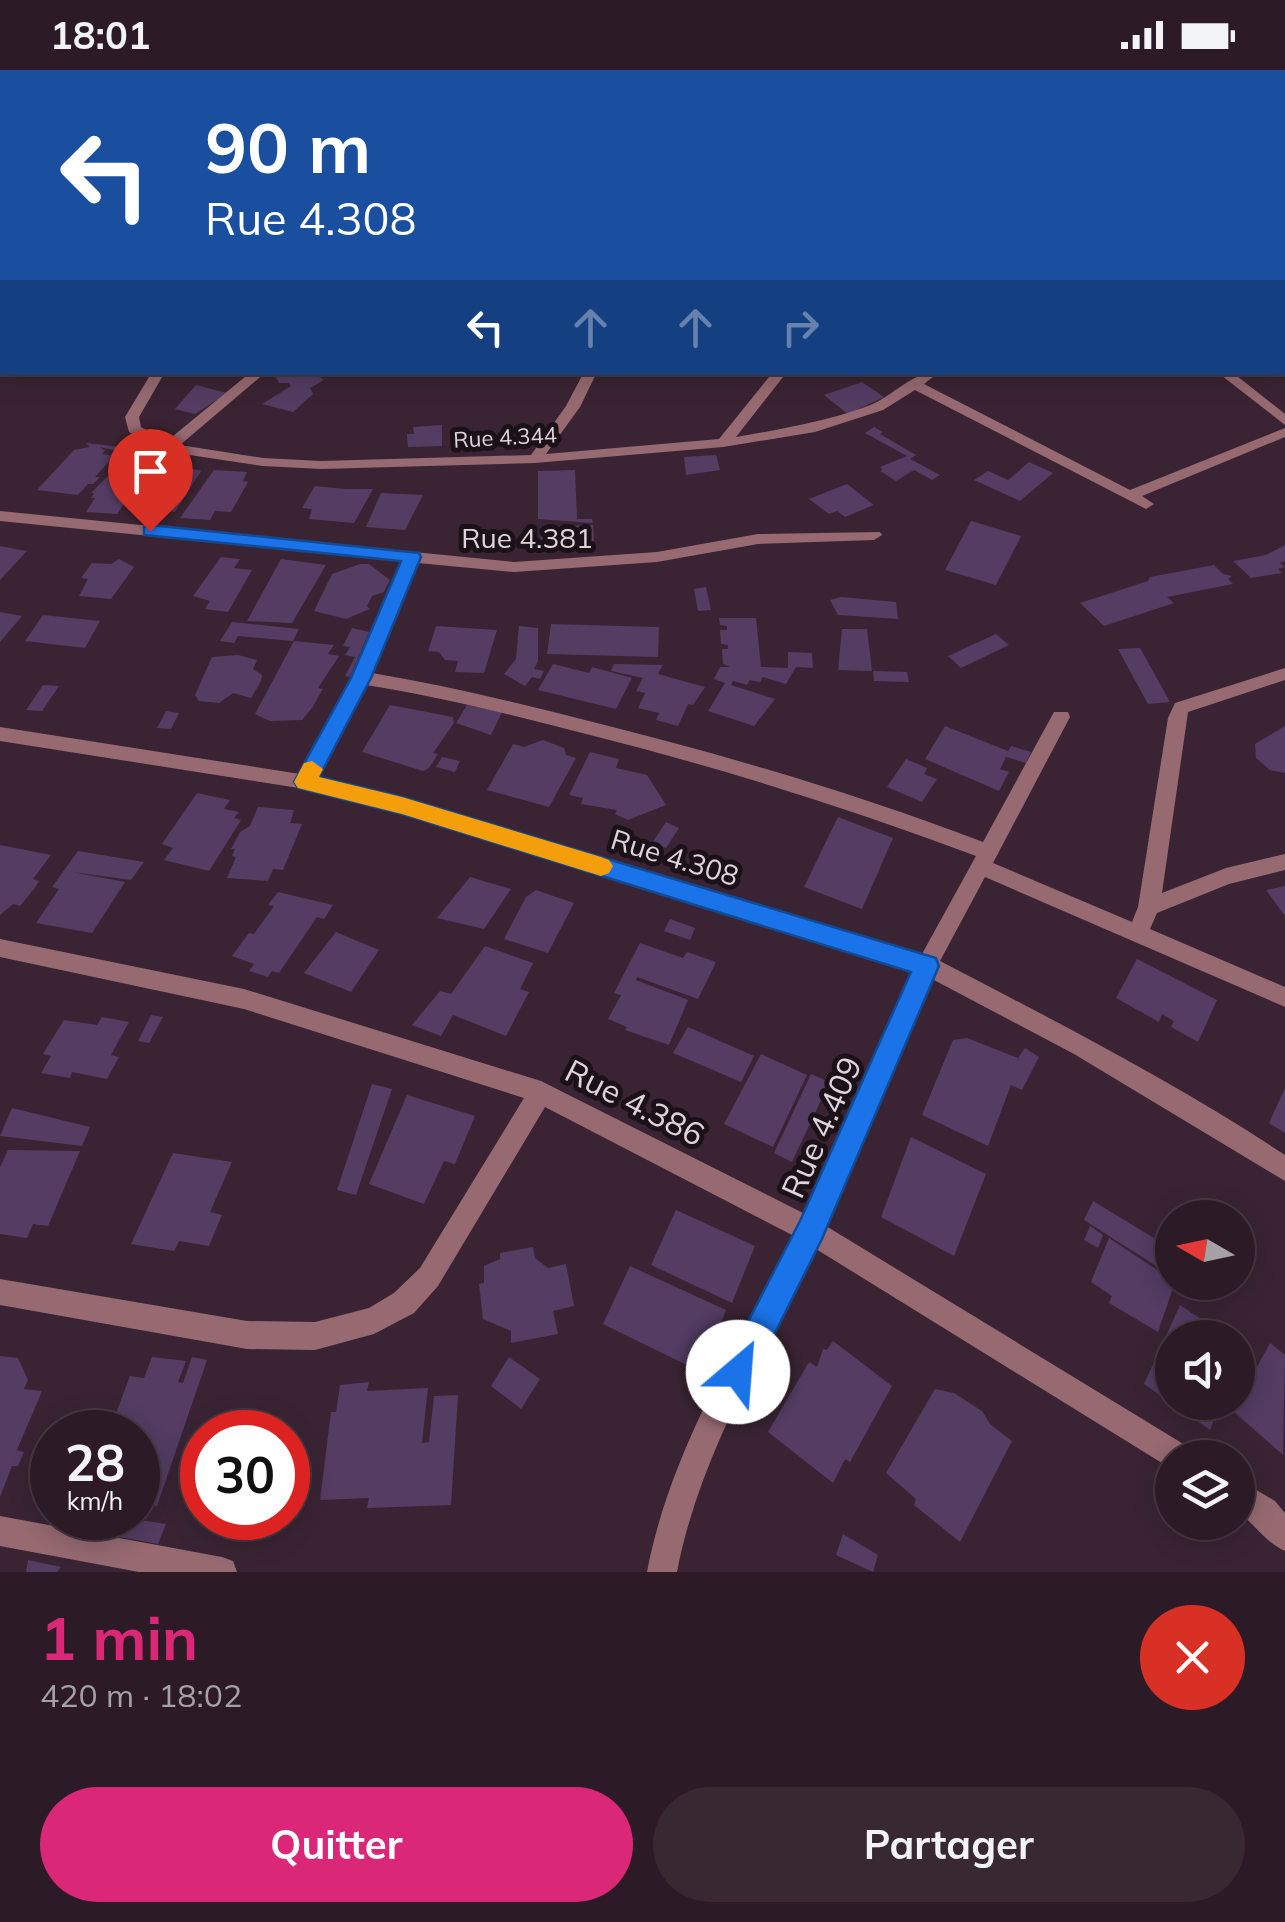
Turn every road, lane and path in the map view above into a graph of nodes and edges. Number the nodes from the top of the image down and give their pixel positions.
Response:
1 (157, 375) edge
2 (256, 375) edge
3 (589, 375) edge
4 (780, 375) edge
5 (929, 375) edge
6 (1227, 375) edge
7 (916, 385) junction
8 (1285, 421) edge
9 (1285, 432) edge
10 (723, 443) junction
11 (168, 448) junction
12 (535, 459) junction
13 (1131, 495) junction
14 (1146, 504) dead end
15 (0, 516) edge
16 (874, 534) dead end
17 (412, 557) junction
18 (1285, 674) edge
19 (361, 678) junction
20 (1061, 717) dead end
21 (0, 734) edge
22 (306, 782) junction
23 (984, 859) junction
24 (1285, 862) edge
25 (1148, 907) junction
26 (1138, 932) junction
27 (0, 948) edge
28 (927, 966) junction
29 (1285, 997) edge
30 (541, 1092) junction
31 (1285, 1169) edge
32 (811, 1231) junction
33 (0, 1292) edge
34 (1155, 1443) edge
35 (1255, 1506) edge
36 (0, 1531) edge
37 (1285, 1536) edge
38 (222, 1572) edge
39 (662, 1572) edge

1 - 11 street
2 - 11 street
3 - 12 street
4 - 10 street
5 - 7 street, Rue 4.344
6 - 8 street
7 - 10 street, Rue 4.344
7 - 13 street
9 - 13 street
10 - 12 street, Rue 4.344
11 - 12 street, Rue 4.344
13 - 14 street
15 - 17 street, Rue 4.381
16 - 17 street, Rue 4.381
17 - 19 street
18 - 25 street
19 - 22 street
19 - 23 street
20 - 23 street, Rue 4.409
21 - 22 street, Rue 4.308
22 - 28 street, Rue 4.308
23 - 26 street
23 - 28 street, Rue 4.409
24 - 25 street
25 - 26 street
26 - 29 street
27 - 30 street, Rue 4.386
28 - 31 street, Rue 4.308
28 - 32 street, Rue 4.409
30 - 32 street, Rue 4.386
30 - 33 street
32 - 34 street, Rue 4.386
32 - 39 street, Rue 4.409
35 - 37 street
36 - 38 street

